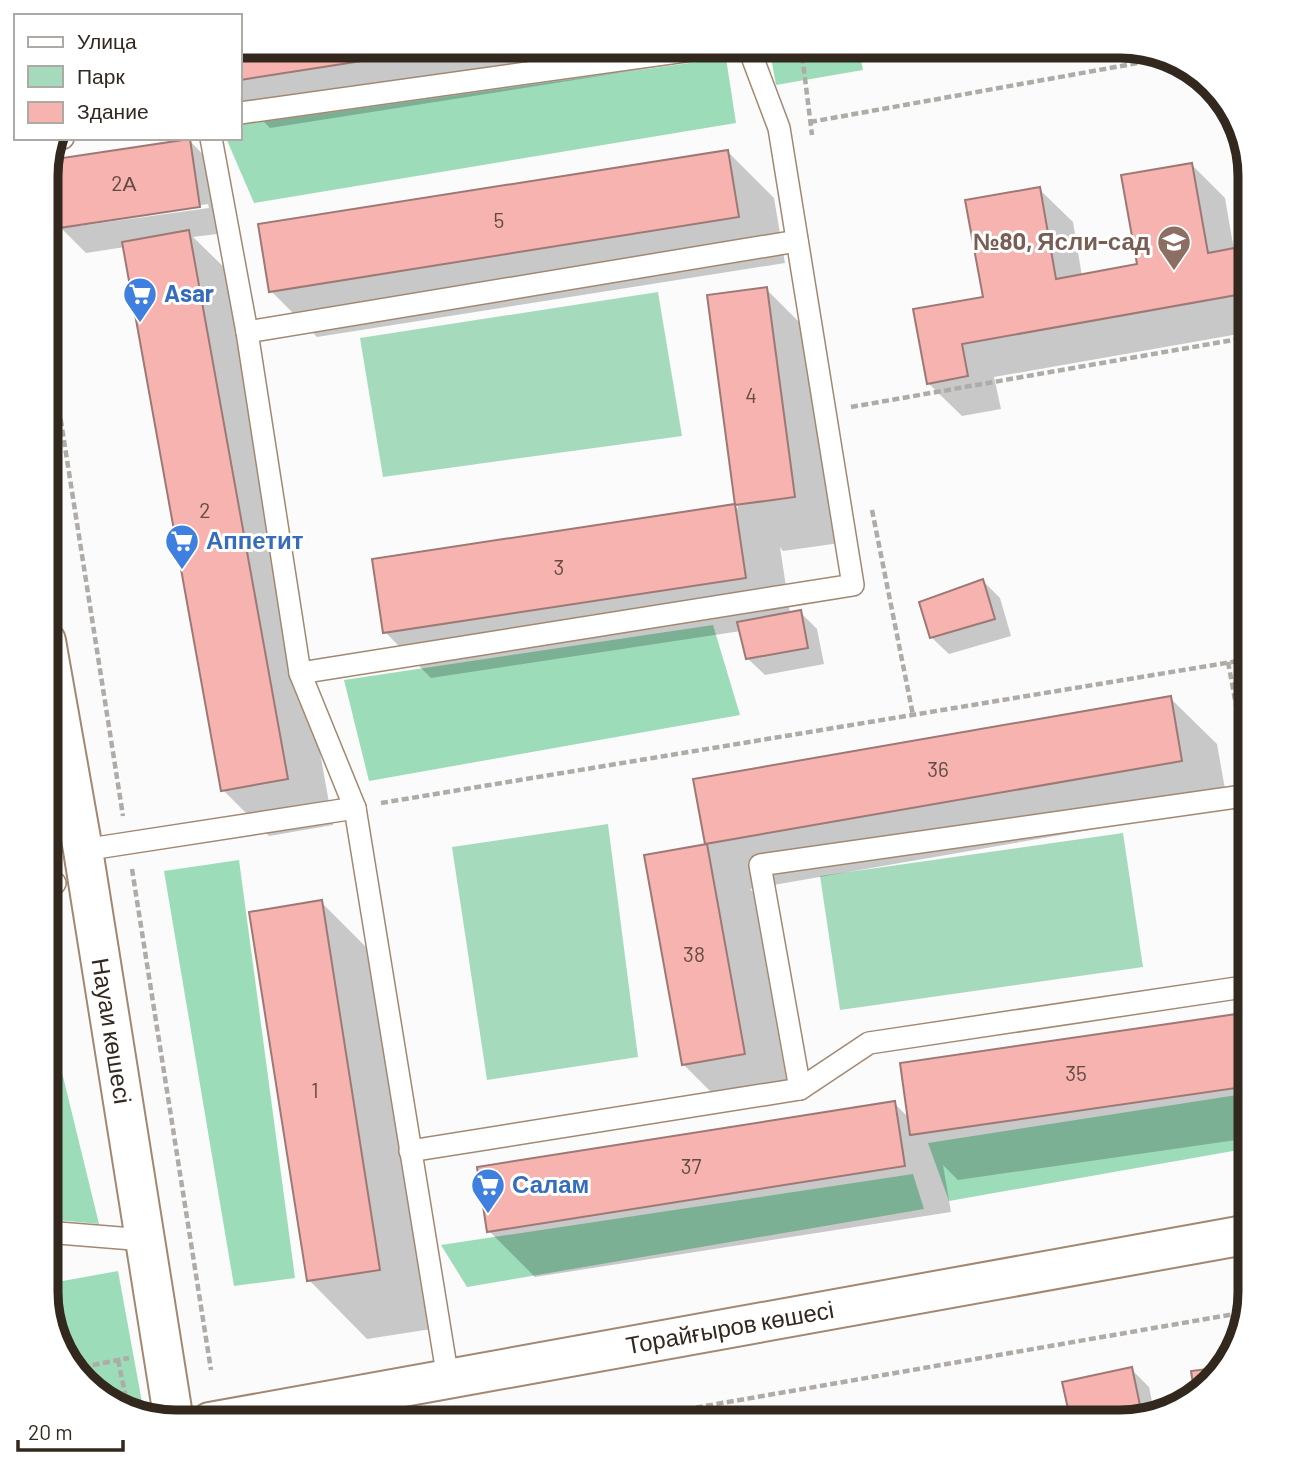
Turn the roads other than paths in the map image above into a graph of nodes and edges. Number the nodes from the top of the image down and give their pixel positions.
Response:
1 (635, 58) edge
2 (753, 58) edge
3 (242, 113) edge
4 (211, 140) edge
5 (797, 241) junction
6 (247, 332) junction
7 (300, 673) junction
8 (58, 711) edge
9 (1238, 797) edge
10 (355, 808) junction
11 (82, 850) junction
12 (1238, 988) edge
13 (800, 1089) junction
14 (410, 1151) junction
15 (58, 1233) edge
16 (1238, 1236) edge
17 (145, 1240) junction
18 (448, 1379) junction
19 (172, 1410) edge
20 (280, 1410) edge

1 - 3 lane
2 - 5 lane
4 - 6 lane
5 - 6 lane
5 - 7 lane
6 - 7 lane
7 - 10 lane
8 - 11 street, Науаи көшесі
9 - 13 lane
10 - 11 lane
10 - 14 lane
11 - 17 street, Науаи көшесі
12 - 13 lane
13 - 14 lane
14 - 18 lane
15 - 17 lane
16 - 18 street, Торайғыров көшесі
17 - 19 street, Науаи көшесі
18 - 20 street, Торайғыров көшесі

